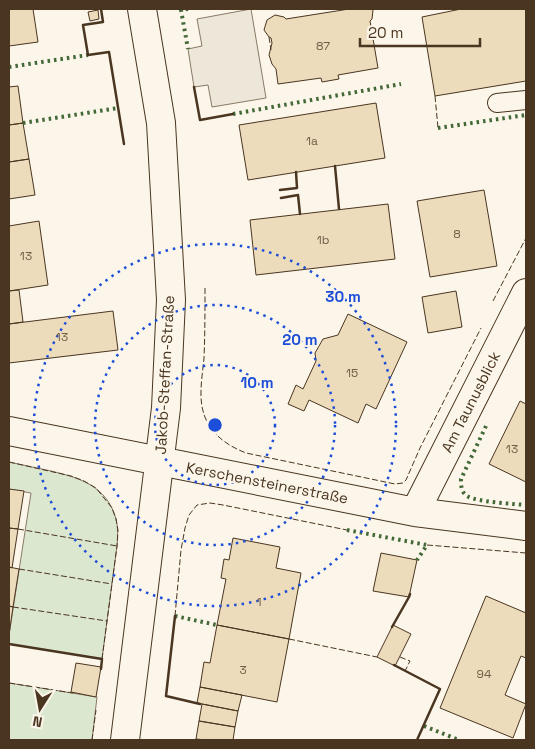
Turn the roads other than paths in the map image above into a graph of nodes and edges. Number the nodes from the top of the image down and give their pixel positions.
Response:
1 (142, 9) edge
2 (526, 100) edge
3 (497, 103) dead end
4 (526, 293) edge
5 (9, 431) edge
6 (160, 461) junction
7 (415, 512) junction
8 (526, 526) edge
9 (125, 740) edge

1 - 6 street, Jakob-Steffan-Straße
2 - 3 lane
4 - 7 street, Am Taunusblick
5 - 6 street, Kerschensteinerstraße
6 - 7 street, Kerschensteinerstraße
6 - 9 street, Jakob-Steffan-Straße
7 - 8 street, Kerschensteinerstraße

